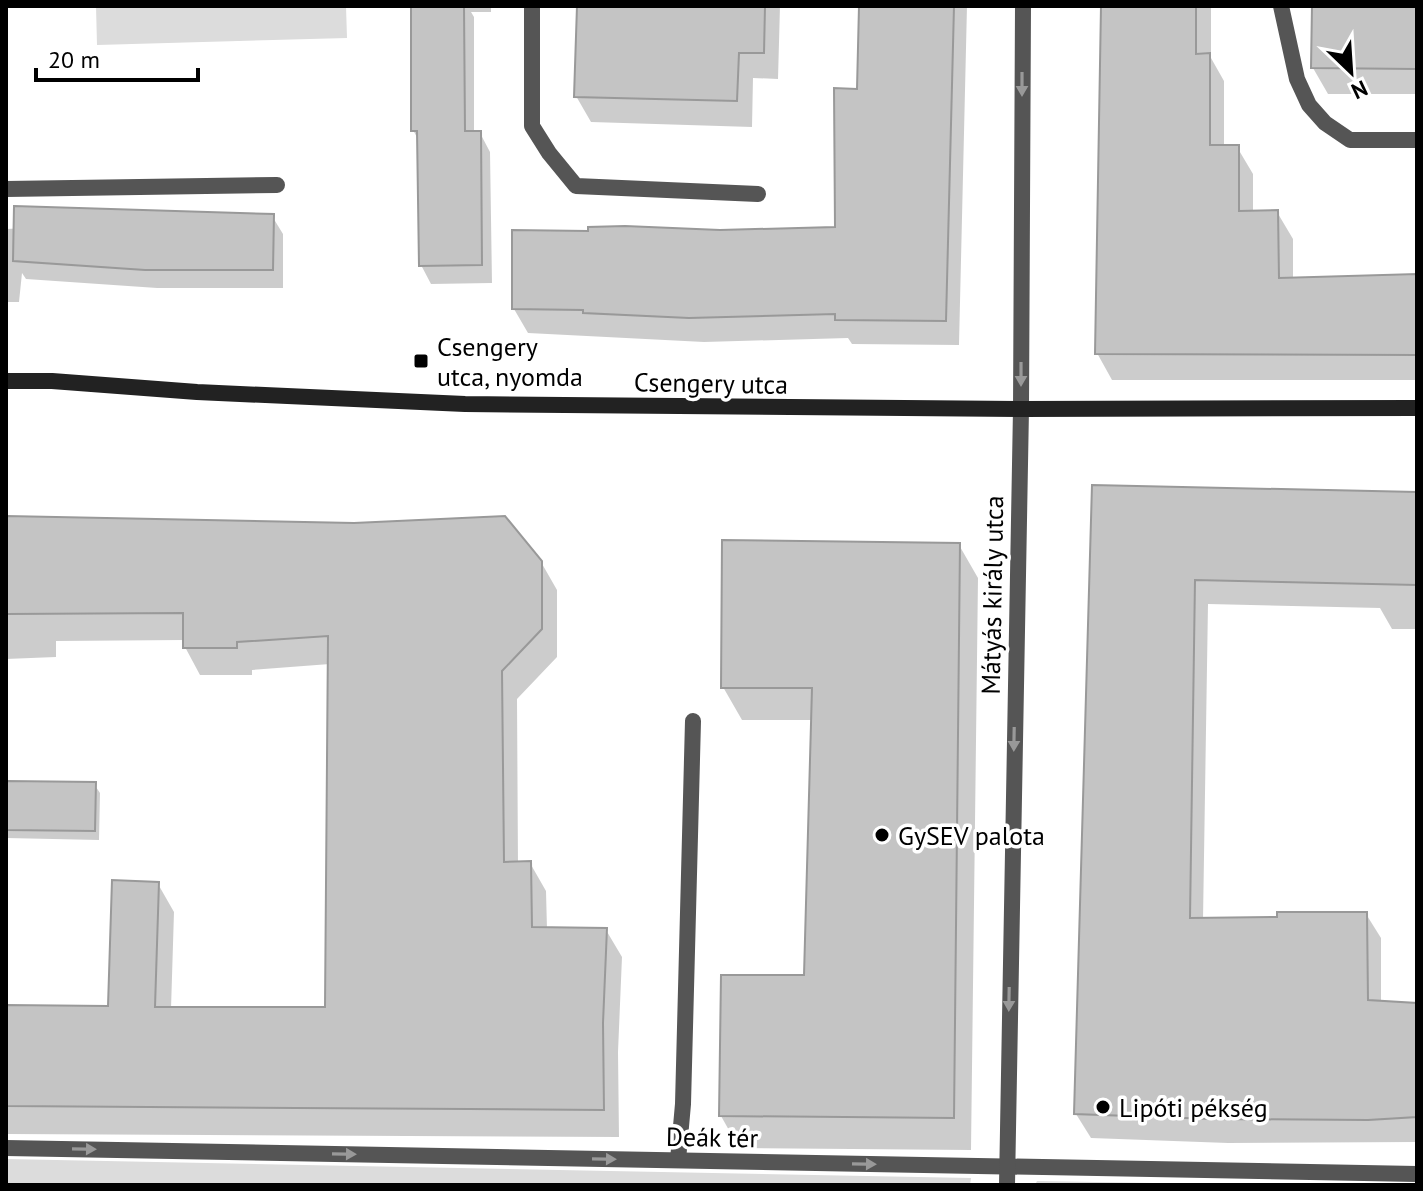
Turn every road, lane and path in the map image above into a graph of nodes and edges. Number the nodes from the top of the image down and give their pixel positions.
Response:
1 (532, 6) edge
2 (1023, 6) edge
3 (1281, 6) edge
4 (1417, 140) edge
5 (277, 185) dead end
6 (6, 189) edge
7 (758, 194) dead end
8 (6, 381) edge
9 (1417, 408) edge
10 (1021, 409) junction
11 (693, 721) dead end
12 (6, 1148) edge
13 (678, 1160) junction
14 (1009, 1168) junction
15 (1417, 1174) edge
16 (1007, 1185) edge

1 - 7 street
2 -> 10 street, Mátyás király utca
3 - 4 street
5 - 6 street
8 - 10 main road, Csengery utca
9 - 10 main road, Csengery utca
10 -> 14 street, Mátyás király utca
11 - 13 street
12 -> 13 street, Deák tér
13 -> 14 street, Deák tér
14 - 15 street, Deák tér
14 - 16 street, Mátyás király utca

